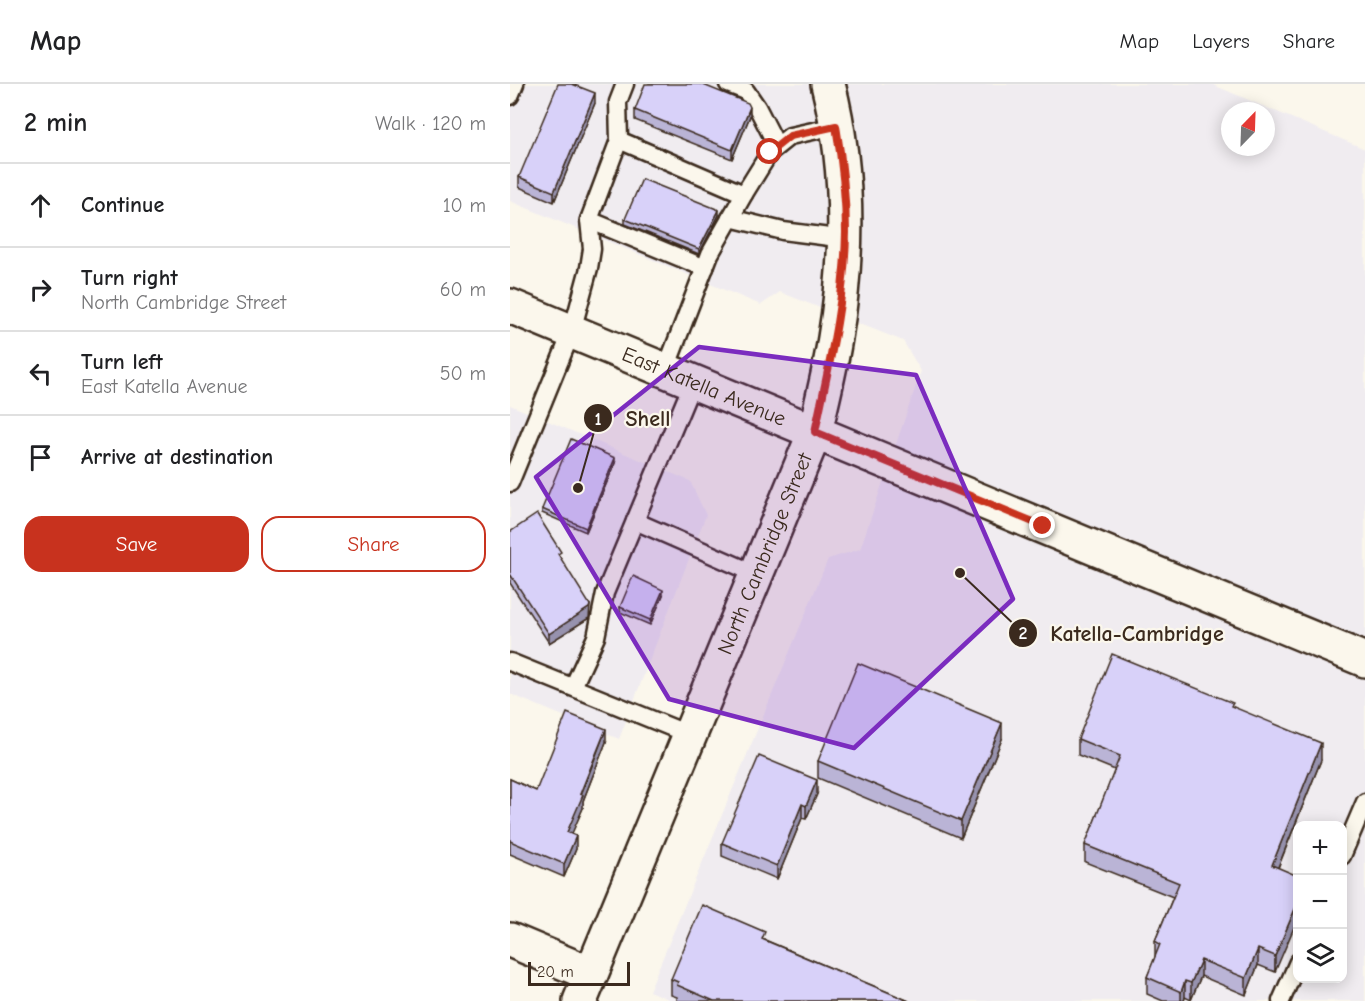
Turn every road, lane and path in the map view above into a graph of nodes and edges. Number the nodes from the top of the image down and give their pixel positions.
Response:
1 (515, 84) edge
2 (625, 84) edge
3 (728, 84) edge
4 (828, 84) edge
5 (510, 96) edge
6 (836, 126) junction
7 (619, 140) junction
8 (777, 146) junction
9 (744, 194) junction
10 (730, 218) junction
11 (589, 220) junction
12 (845, 239) junction
13 (705, 268) junction
14 (510, 306) edge
15 (572, 331) junction
16 (679, 376) junction
17 (815, 432) junction
18 (510, 483) edge
19 (635, 520) junction
20 (756, 574) junction
21 (1365, 660) edge
22 (510, 662) edge
23 (573, 687) junction
24 (690, 735) junction
25 (1365, 802) edge
26 (1347, 844) edge
27 (510, 940) edge
28 (1293, 973) edge
29 (585, 987) edge
30 (1281, 1001) edge

1 - 5 lane
2 - 7 lane
3 - 8 lane
4 - 6 street, North Cambridge Street
6 - 8 lane
6 - 12 street, North Cambridge Street
7 - 9 lane
7 - 11 lane
8 - 9 lane
9 - 10 lane
10 - 12 lane
10 - 13 lane
11 - 13 lane
11 - 15 lane
12 - 17 street, North Cambridge Street
13 - 16 lane
14 - 15 street, East Katella Avenue
15 - 16 street, East Katella Avenue
15 - 18 lane
16 - 17 street, East Katella Avenue
16 - 19 lane
17 - 20 street, North Cambridge Street
17 - 21 street, East Katella Avenue
19 - 20 lane
19 - 23 lane
20 - 24 street, North Cambridge Street
22 - 23 lane
23 - 24 lane
24 - 29 street, North Cambridge Street
25 - 26 lane
27 - 29 street
28 - 30 lane

